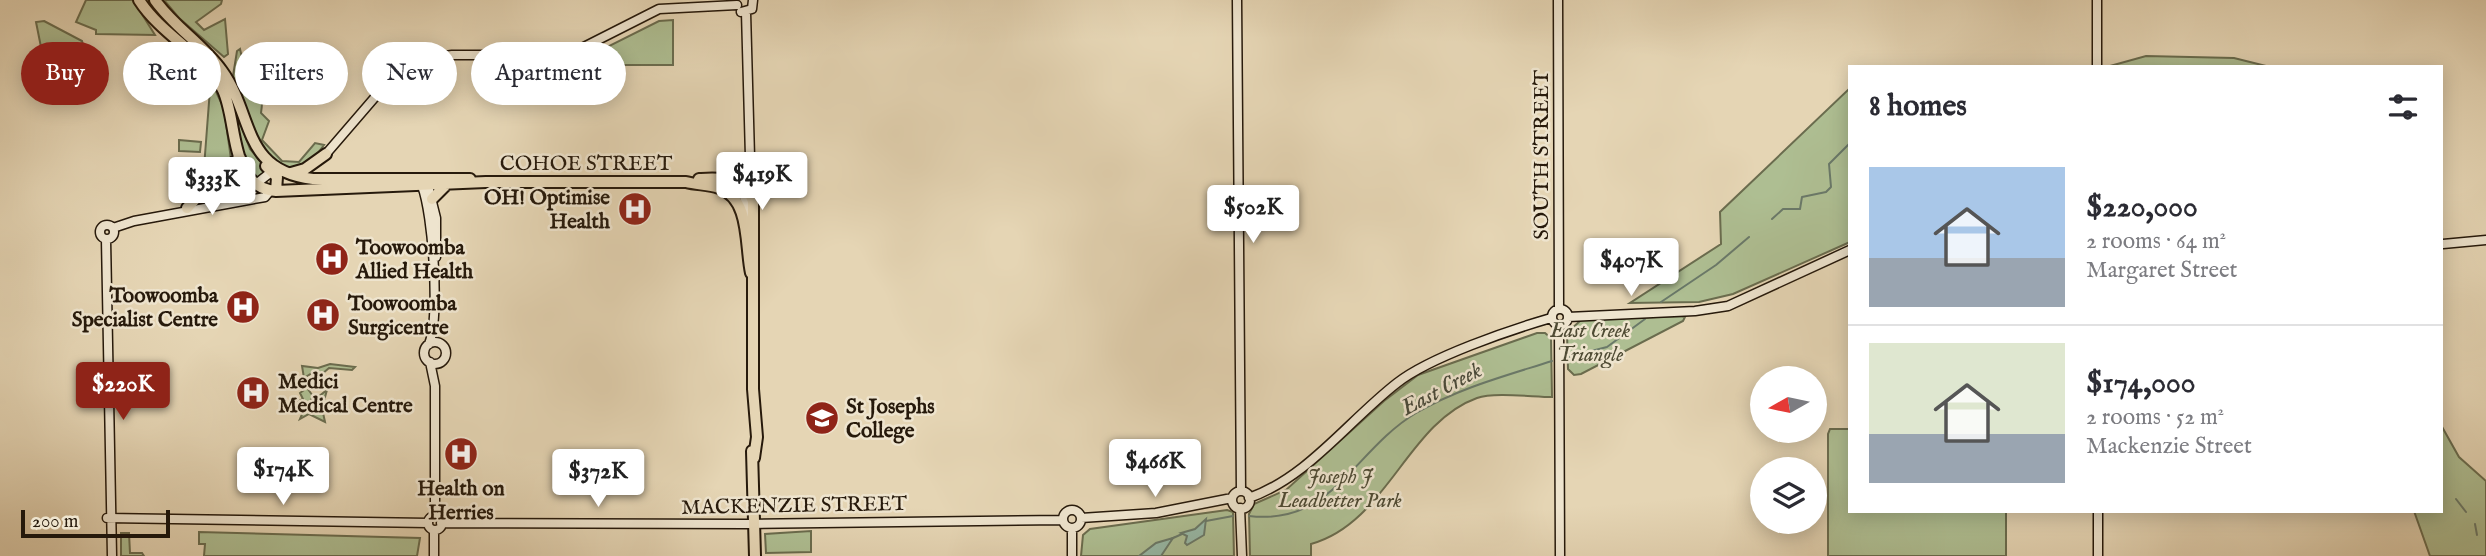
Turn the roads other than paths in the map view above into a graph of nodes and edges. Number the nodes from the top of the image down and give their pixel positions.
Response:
1 (139, 0) edge
2 (155, 0) edge
3 (753, 0) edge
4 (1237, 0) edge
5 (1558, 0) edge
6 (2097, 0) edge
7 (737, 3) edge
8 (746, 12) junction
9 (2097, 65) edge
10 (326, 154) joint
11 (750, 157) junction
12 (240, 158) junction
13 (753, 168) junction
14 (275, 169) junction
15 (288, 173) junction
16 (772, 176) dead end
17 (361, 178) junction
18 (486, 182) junction
19 (686, 182) junction
20 (256, 185) junction
21 (740, 185) junction
22 (425, 186) junction
23 (445, 186) junction
24 (723, 189) junction
25 (273, 191) junction
26 (432, 199) junction
27 (187, 208) junction
28 (176, 213) junction
29 (744, 230) junction
30 (2443, 240) edge
31 (2486, 240) edge
32 (1848, 251) edge
33 (751, 273) junction
34 (434, 274) junction
35 (1559, 309) junction
36 (1568, 317) junction
37 (433, 318) junction
38 (1551, 318) junction
39 (1559, 326) junction
40 (429, 344) junction
41 (440, 344) junction
42 (430, 362) junction
43 (440, 362) junction
44 (435, 386) junction
45 (1241, 491) junction
46 (1232, 498) junction
47 (1249, 498) junction
48 (1240, 508) junction
49 (2098, 513) edge
50 (435, 515) junction
51 (109, 518) junction
52 (1081, 518) junction
53 (1063, 520) junction
54 (428, 523) junction
55 (442, 523) junction
56 (755, 524) junction
57 (1072, 528) junction
58 (434, 531) junction
59 (109, 556) edge
60 (434, 556) edge
61 (755, 556) edge
62 (1072, 556) edge
63 (1242, 556) edge
64 (1560, 556) edge
65 (2098, 556) edge

1 - 12 highway
2 - 14 highway
3 - 8 street
4 - 45 street
5 - 35 street, SOUTH STREET
6 - 9 street
7 - 8 street
7 - 10 street
8 - 11 street
10 - 15 highway
11 - 13 street
11 - 21 street
12 - 20 highway
12 - 27 highway
13 - 16 street
13 - 21 street
14 - 15 highway, COHOE STREET
14 - 20 street
14 - 25 highway
15 - 17 highway, COHOE STREET
17 - 18 highway, COHOE STREET
17 - 22 highway
18 - 19 highway, COHOE STREET
18 - 23 highway, COHOE STREET
19 - 21 highway, COHOE STREET
19 - 24 highway, COHOE STREET
20 - 25 highway
20 - 27 street
21 - 24 street
21 - 29 street
21 - 33 highway
22 - 23 highway, COHOE STREET
22 - 25 highway, COHOE STREET
22 - 26 street
22 - 34 street
23 - 26 highway
24 - 29 highway
25 - 28 street
26 - 34 street
27 - 28 street
28 - 51 street
29 - 33 highway
30 - 31 street
32 - 36 street
33 - 56 highway
34 - 37 street
35 - 36 street
35 - 38 street
36 - 39 street
37 - 40 street
37 - 41 street
38 - 39 street
38 - 47 street
39 - 64 street
40 - 41 street
40 - 42 street
41 - 43 street
42 - 43 street
42 - 44 street
43 - 44 street
44 - 50 street
45 - 46 street
45 - 47 street
46 - 48 street
46 - 52 street
47 - 48 street
48 - 63 street
49 - 65 street
50 - 54 street
50 - 55 street
51 - 54 street
51 - 59 street
52 - 53 street
52 - 57 street
53 - 56 street, MACKENZIE STREET
53 - 57 street
54 - 58 street
55 - 56 street, MACKENZIE STREET
55 - 58 street
56 - 61 highway
57 - 62 street
58 - 60 street

